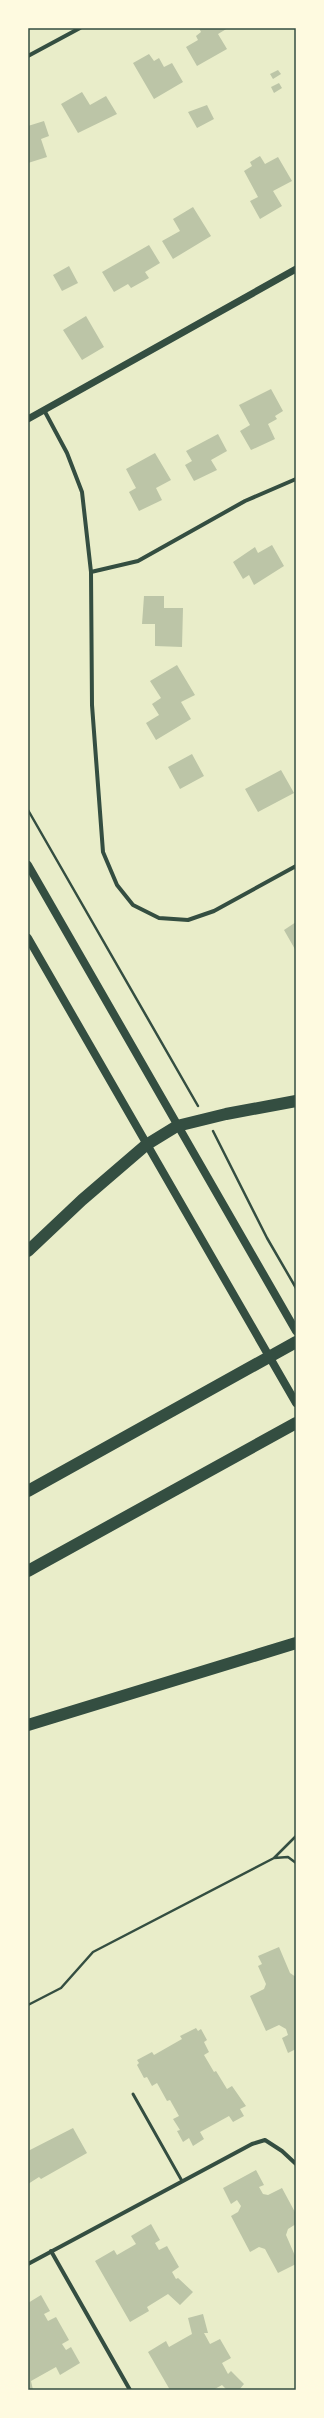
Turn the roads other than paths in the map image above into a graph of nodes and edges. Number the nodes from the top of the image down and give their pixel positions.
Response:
1 (80, 28) edge
2 (28, 56) edge
3 (296, 269) edge
4 (44, 410) junction
5 (28, 419) edge
6 (296, 478) edge
7 (91, 572) junction
8 (28, 864) edge
9 (296, 866) edge
10 (28, 938) edge
11 (296, 1102) edge
12 (177, 1126) junction
13 (146, 1145) junction
14 (28, 1251) edge
15 (296, 1331) edge
16 (296, 1342) edge
17 (296, 1403) edge
18 (296, 1422) edge
19 (28, 1491) edge
20 (28, 1571) edge
21 (296, 1643) edge
22 (28, 1725) edge
23 (133, 2094) dead end
24 (296, 2164) edge
25 (182, 2181) junction
26 (51, 2251) junction
27 (28, 2264) edge
28 (130, 2390) edge

1 - 2 street
3 - 4 street
4 - 5 street
4 - 7 street
6 - 7 street
7 - 9 street
8 - 12 main road
10 - 13 main road
11 - 12 highway
12 - 13 highway
12 - 15 main road
13 - 14 highway
13 - 17 main road
16 - 19 highway
18 - 20 highway
21 - 22 highway
23 - 25 lane
24 - 25 street
25 - 26 street
26 - 27 street
26 - 28 street

